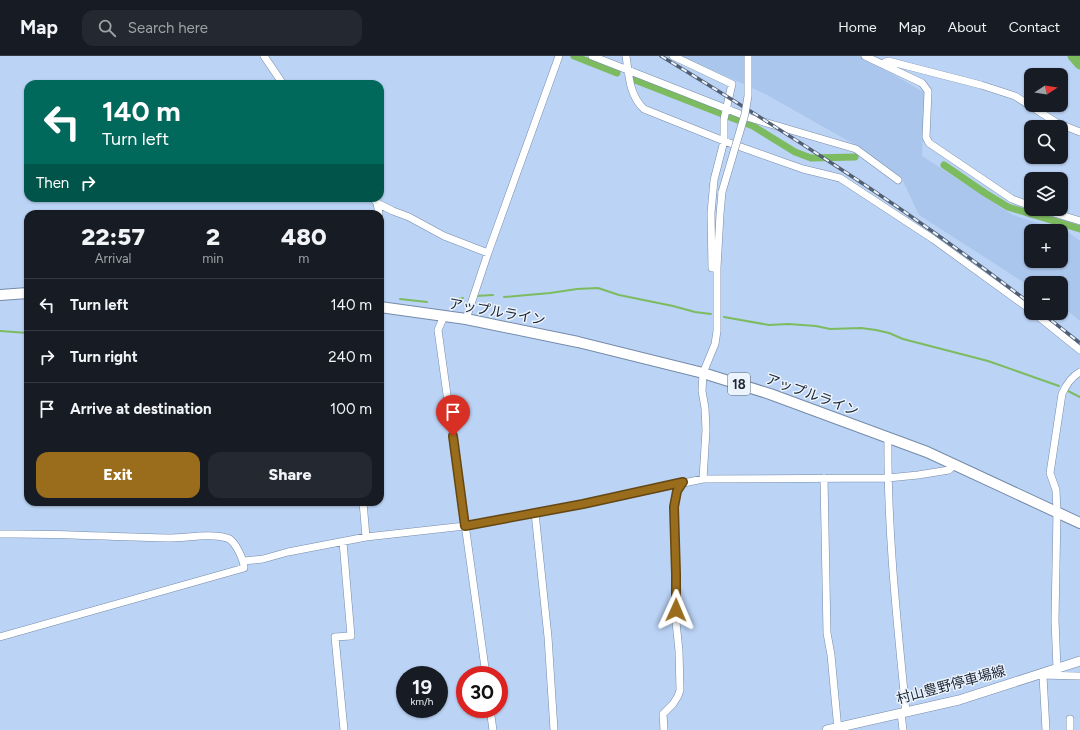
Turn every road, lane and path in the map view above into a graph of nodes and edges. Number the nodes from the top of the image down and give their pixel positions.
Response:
1 (264, 56) edge
2 (559, 56) edge
3 (592, 56) edge
4 (626, 56) edge
5 (673, 56) edge
6 (748, 56) edge
7 (866, 56) edge
8 (878, 61) edge
9 (628, 71) junction
10 (280, 80) edge
11 (726, 113) junction
12 (1080, 132) edge
13 (724, 141) junction
14 (898, 180) dead end
15 (377, 202) edge
16 (1024, 203) edge
17 (1064, 216) edge
18 (1080, 221) edge
19 (488, 253) junction
20 (717, 268) junction
21 (24, 293) edge
22 (0, 295) edge
23 (1024, 305) edge
24 (384, 308) edge
25 (444, 316) junction
26 (466, 319) junction
27 (1043, 320) edge
28 (1080, 350) edge
29 (1080, 372) edge
30 (703, 373) junction
31 (888, 437) junction
32 (955, 464) junction
33 (824, 478) junction
34 (888, 478) junction
35 (703, 479) junction
36 (683, 482) junction
37 (363, 506) edge
38 (1057, 511) junction
39 (535, 513) junction
40 (1080, 523) edge
41 (465, 526) junction
42 (0, 534) edge
43 (366, 537) junction
44 (343, 542) junction
45 (244, 561) junction
46 (0, 637) edge
47 (1080, 661) edge
48 (485, 666) edge
49 (1057, 669) junction
50 (1040, 675) junction
51 (1080, 676) edge
52 (904, 712) junction
53 (491, 718) edge
54 (1070, 719) dead end
55 (838, 728) edge
56 (344, 730) edge
57 (493, 730) edge
58 (554, 730) edge
59 (664, 730) edge
60 (827, 730) edge
61 (903, 730) edge
62 (1046, 730) edge
63 (1070, 730) edge

1 - 10 street
2 - 19 street
3 - 9 street
4 - 9 street
5 - 11 street
6 - 20 street, bridge
7 - 8 street
8 - 12 street
8 - 16 street
9 - 11 street
9 - 13 street
11 - 13 street
11 - 14 street
13 - 20 street
13 - 23 street
15 - 19 street
17 - 18 street
19 - 26 street
20 - 30 street
21 - 22 highway
24 - 25 highway, アップルライン / 18
25 - 26 highway, アップルライン / 18
25 - 41 street
26 - 30 highway, アップルライン / 18
27 - 28 street
29 - 38 street
30 - 31 highway, アップルライン / 18
30 - 35 street
31 - 32 highway, アップルライン / 18
31 - 34 street
32 - 34 street
32 - 38 highway, アップルライン / 18
33 - 34 street
33 - 35 street
33 - 55 street
34 - 52 street
35 - 36 street
36 - 39 street
36 - 59 street
37 - 43 street
38 - 40 highway, アップルライン / 18
38 - 49 street
39 - 41 street
39 - 58 street
41 - 43 street
41 - 48 street
42 - 45 street
43 - 44 street
44 - 45 street
44 - 56 street
45 - 46 street
47 - 49 main road, 村山豊野停車場線
49 - 50 main road, 村山豊野停車場線
50 - 51 street
50 - 52 main road, 村山豊野停車場線
50 - 62 street
52 - 55 main road, 村山豊野停車場線
52 - 61 street
53 - 57 street
54 - 63 street
55 - 60 main road, 村山豊野停車場線

